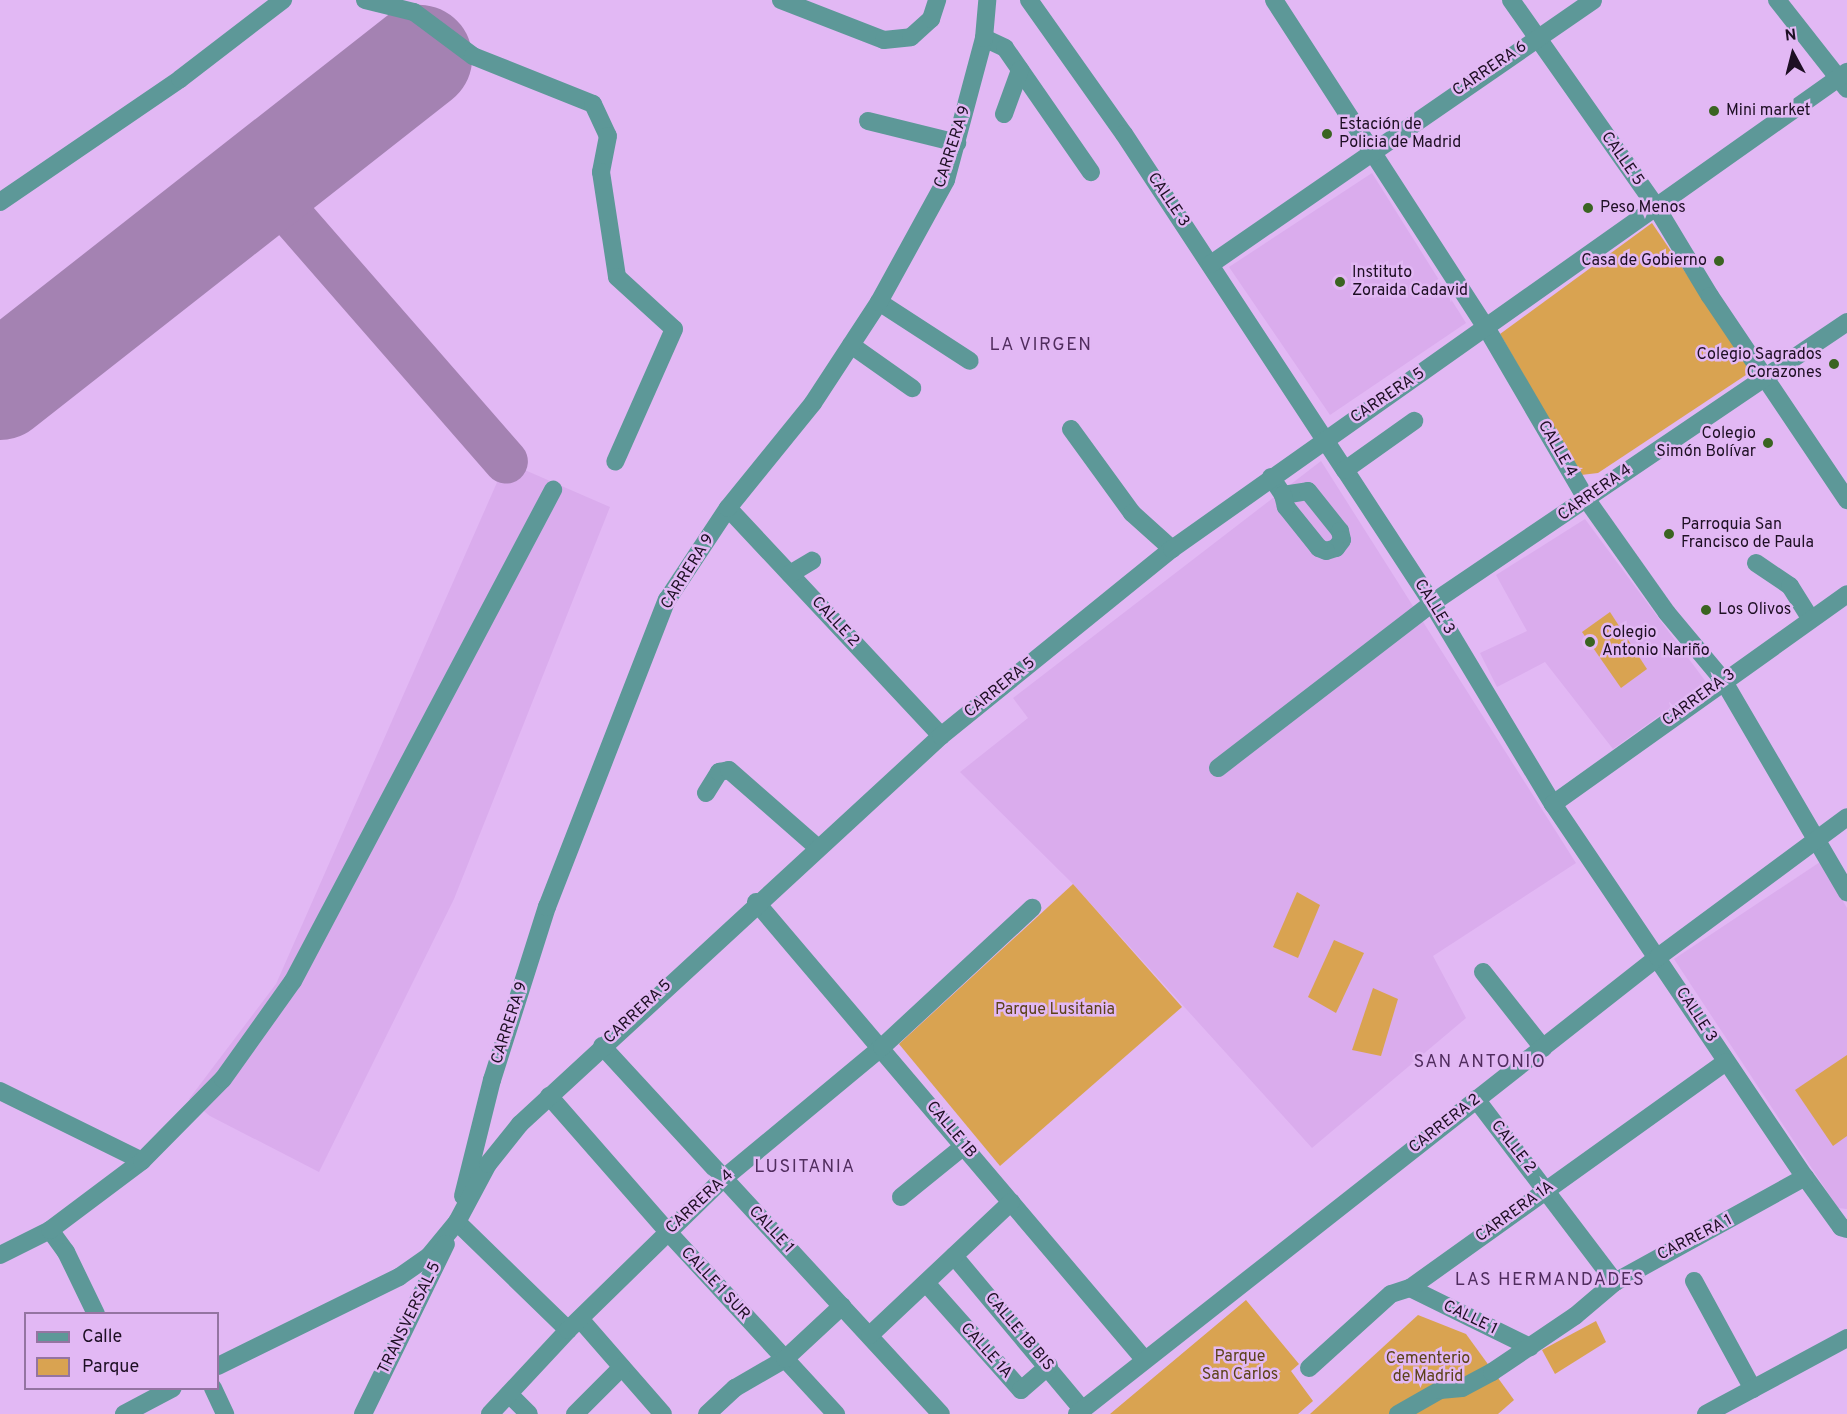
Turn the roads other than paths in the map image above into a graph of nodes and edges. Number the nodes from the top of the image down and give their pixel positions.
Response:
1 (282, 0) edge
2 (365, 0) edge
3 (781, 0) edge
4 (937, 0) edge
5 (986, 0) edge
6 (1029, 0) edge
7 (1274, 0) edge
8 (1511, 0) edge
9 (1593, 0) edge
10 (1777, 0) edge
11 (984, 38) junction
12 (1536, 38) junction
13 (1020, 70) junction
14 (1844, 80) edge
15 (1004, 114) dead end
16 (868, 121) dead end
17 (957, 143) junction
18 (1371, 150) junction
19 (1091, 172) dead end
20 (0, 202) edge
21 (1654, 205) junction
22 (1211, 264) junction
23 (879, 302) junction
24 (1847, 322) edge
25 (1487, 329) junction
26 (851, 345) junction
27 (970, 361) dead end
28 (1763, 375) junction
29 (912, 388) dead end
30 (1414, 421) dead end
31 (1071, 429) dead end
32 (1325, 438) junction
33 (615, 462) dead end
34 (1345, 470) junction
35 (1271, 477) junction
36 (553, 490) dead end
37 (1283, 495) dead end
38 (1587, 500) junction
39 (1847, 500) edge
40 (728, 508) junction
41 (1172, 549) junction
42 (812, 561) dead end
43 (1756, 563) dead end
44 (790, 574) junction
45 (1847, 594) edge
46 (1432, 603) junction
47 (1811, 620) junction
48 (1723, 680) junction
49 (941, 735) junction
50 (1218, 768) dead end
51 (706, 792) dead end
52 (1553, 804) junction
53 (1847, 817) edge
54 (1814, 839) junction
55 (818, 848) junction
56 (1847, 892) edge
57 (756, 903) junction
58 (1032, 908) dead end
59 (1659, 957) junction
60 (1483, 972) dead end
61 (602, 1046) junction
62 (882, 1047) junction
63 (1543, 1048) junction
64 (1726, 1062) junction
65 (0, 1091) edge
66 (549, 1096) junction
67 (1476, 1099) junction
68 (964, 1146) junction
69 (142, 1161) junction
70 (1805, 1177) junction
71 (723, 1179) junction
72 (1546, 1189) junction
73 (901, 1197) dead end
74 (1011, 1202) junction
75 (457, 1222) junction
76 (1847, 1229) edge
77 (50, 1230) junction
78 (668, 1232) junction
79 (0, 1255) edge
80 (954, 1256) junction
81 (1694, 1281) dead end
82 (1615, 1282) junction
83 (926, 1284) junction
84 (1410, 1288) junction
85 (842, 1306) junction
86 (95, 1312) edge
87 (574, 1325) junction
88 (870, 1335) junction
89 (1847, 1338) edge
90 (1530, 1347) junction
91 (785, 1359) junction
92 (1144, 1359) junction
93 (219, 1366) edge
94 (1049, 1366) junction
95 (622, 1367) junction
96 (1310, 1368) dead end
97 (1753, 1389) junction
98 (171, 1390) edge
99 (213, 1390) edge
100 (509, 1394) junction
101 (1079, 1412) edge
102 (124, 1414) edge
103 (225, 1414) edge
104 (363, 1414) edge
105 (490, 1414) edge
106 (529, 1414) edge
107 (574, 1414) edge
108 (663, 1414) edge
109 (707, 1414) edge
110 (836, 1414) edge
111 (941, 1414) edge
112 (1398, 1414) edge
113 (1706, 1414) edge

1 - 20 street
2 - 33 street
3 - 4 street
5 - 11 street, CARRERA 9
6 - 22 street, CALLE 3
7 - 18 street, CALLE 4
8 - 12 street, CALLE 5
9 - 12 street, CARRERA 6
10 - 14 street
11 - 13 street
11 - 17 street, CARRERA 9
12 - 18 street, CARRERA 6
12 - 21 street, CALLE 5
13 - 15 street
13 - 19 street
14 - 21 street, CARRERA 5
16 - 17 street
17 - 23 street, CARRERA 9
18 - 22 street, CARRERA 6
18 - 25 street, CALLE 4
21 - 25 street, CARRERA 5
21 - 28 street, CALLE 5
22 - 32 street, CALLE 3
23 - 26 street, CARRERA 9
23 - 27 street
24 - 28 street, CARRERA 4
25 - 32 street, CARRERA 5
25 - 38 street, CALLE 4
26 - 29 street
26 - 40 street, CARRERA 9
28 - 38 street, CARRERA 4
28 - 39 street, CALLE 5
30 - 34 street
31 - 41 street
32 - 34 street, CALLE 3
32 - 35 street, CARRERA 5
34 - 46 street, CALLE 3
35 - 37 street
35 - 41 street, CARRERA 5
36 - 69 street
38 - 46 street, CARRERA 4
38 - 48 street, CALLE 4
40 - 44 street, CALLE 2
40 - 75 street, CARRERA 9
41 - 49 street, CARRERA 5
42 - 44 street
43 - 47 street
44 - 49 street, CALLE 2
45 - 47 street, CARRERA 3
46 - 50 street, CARRERA 4
46 - 52 street, CALLE 3
47 - 48 street, CARRERA 3
48 - 52 street, CARRERA 3
48 - 54 street, CALLE 4
49 - 55 street, CARRERA 5
51 - 55 street
52 - 59 street, CALLE 3
53 - 54 street, CARRERA 2
54 - 56 street, CALLE 4
54 - 59 street, CARRERA 2
55 - 57 street, CARRERA 5
57 - 61 street, CARRERA 5
57 - 62 street, CALLE 1B
58 - 62 street, CARRERA 4
59 - 63 street, CARRERA 2
59 - 64 street, CALLE 3
60 - 63 street
61 - 66 street, CARRERA 5
61 - 71 street, CALLE 1
62 - 68 street, CALLE 1B
62 - 71 street, CARRERA 4
63 - 67 street, CARRERA 2
64 - 70 street, CALLE 3
64 - 72 street, CARRERA 1A
65 - 69 street
66 - 75 street, CARRERA 5
66 - 78 street, CALLE 1 SUR
67 - 72 street, CALLE 2
67 - 92 street, CARRERA 2
68 - 73 street
68 - 74 street, CALLE 1B
69 - 77 street
70 - 76 street, CALLE 3
70 - 82 street, CARRERA 1
71 - 78 street, CARRERA 4
71 - 85 street, CALLE 1
72 - 82 street, CALLE 2
72 - 84 street, CARRERA 1A
74 - 80 street
74 - 92 street, CALLE 1B
75 - 87 street
75 - 93 street, CARRERA 5
75 - 104 street, TRANSVERSAL 5
77 - 79 street
77 - 86 street
78 - 87 street, CARRERA 4
78 - 91 street, CALLE 1 SUR
80 - 83 street
80 - 94 street, CALLE 1B BIS
81 - 97 street
82 - 90 street, CARRERA 1
83 - 88 street
83 - 94 street, CALLE 1A
84 - 90 street, CALLE 1
84 - 96 street, CARRERA 1A
85 - 88 street, CALLE 1
85 - 91 street
87 - 95 street
87 - 100 street, CARRERA 4
88 - 111 street, CALLE 1
89 - 97 street
90 - 112 street, CARRERA 1
91 - 109 street
91 - 110 street, CALLE 1 SUR
92 - 101 street, CARRERA 2
94 - 101 street, CALLE 1B BIS
95 - 107 street
95 - 108 street
97 - 113 street
98 - 102 street
99 - 103 street
100 - 105 street, CARRERA 4
100 - 106 street

